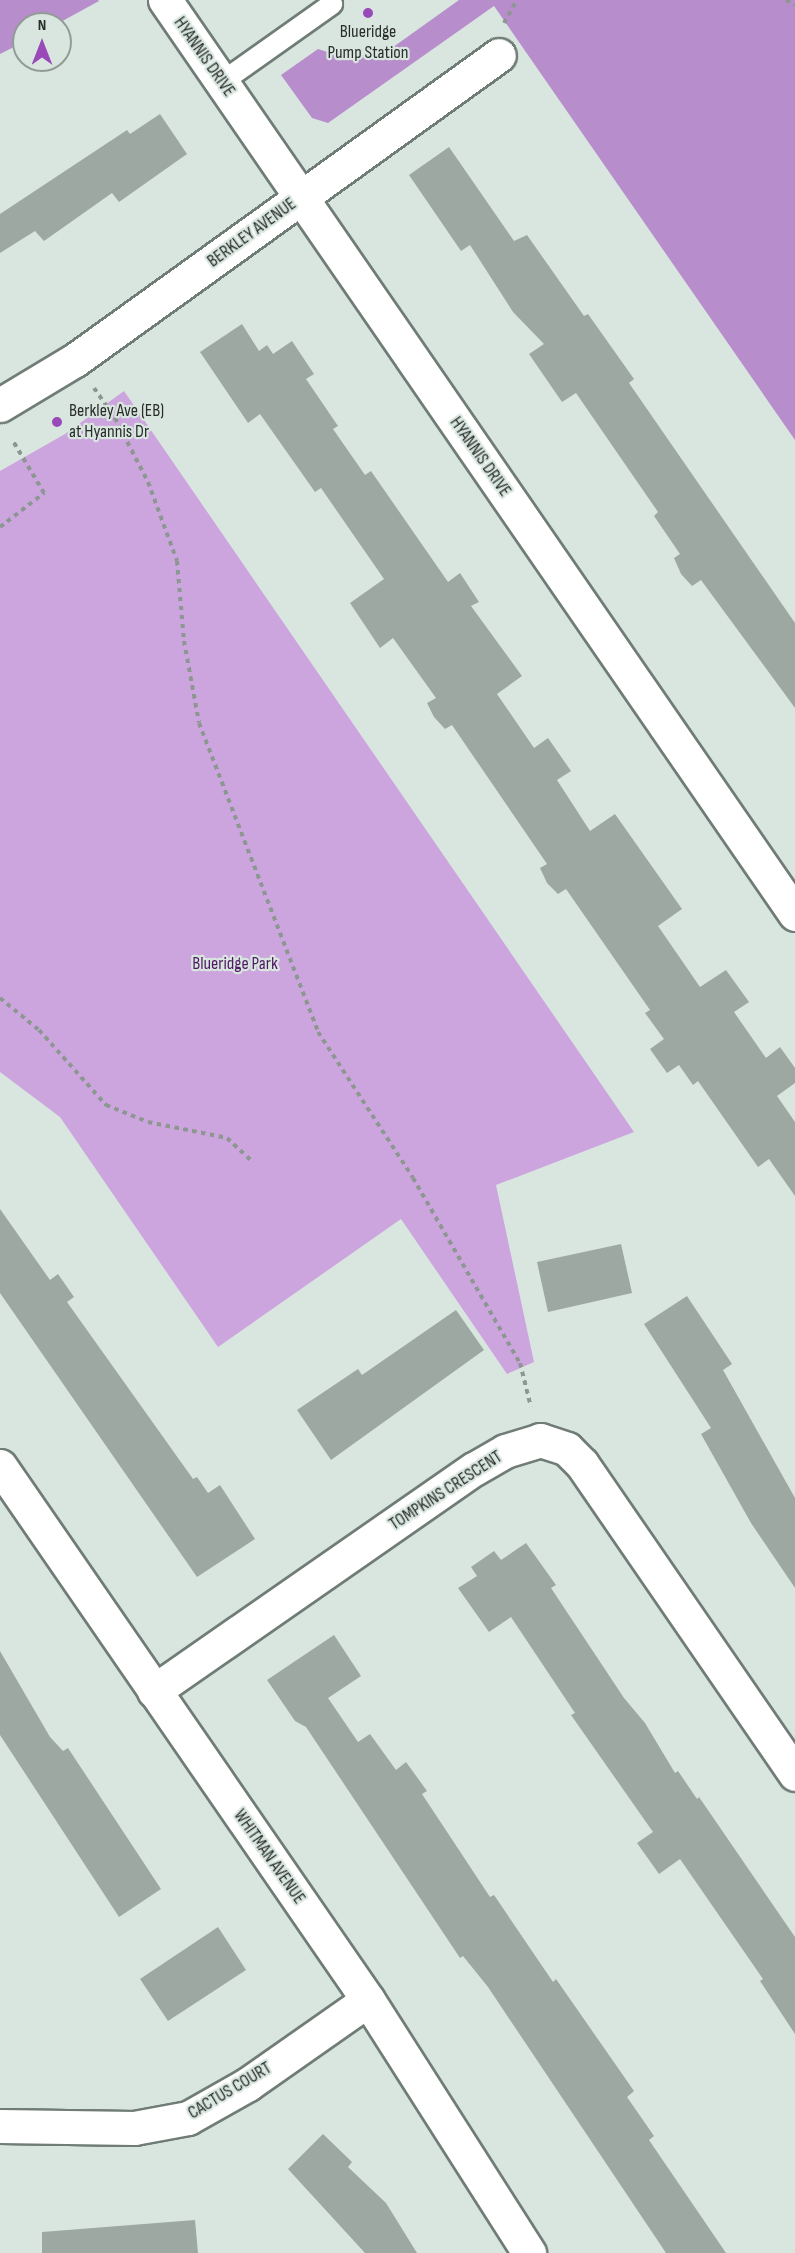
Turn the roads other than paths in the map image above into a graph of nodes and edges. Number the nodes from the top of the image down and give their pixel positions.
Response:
1 (165, 0) edge
2 (332, 4) dead end
3 (499, 55) dead end
4 (222, 82) junction
5 (301, 197) junction
6 (0, 405) edge
7 (795, 914) edge
8 (0, 1466) edge
9 (154, 1691) junction
10 (795, 1774) edge
11 (368, 2000) junction
12 (0, 2126) edge
13 (529, 2253) edge

1 - 4 street, HYANNIS DRIVE
2 - 4 lane
3 - 5 street, BERKLEY AVENUE
4 - 5 street, HYANNIS DRIVE
5 - 6 street, BERKLEY AVENUE
5 - 7 street, HYANNIS DRIVE
8 - 9 street, WHITMAN AVENUE
9 - 10 street, TOMPKINS CRESCENT
9 - 11 street, WHITMAN AVENUE
11 - 12 street, CACTUS COURT
11 - 13 street, WHITMAN AVENUE

